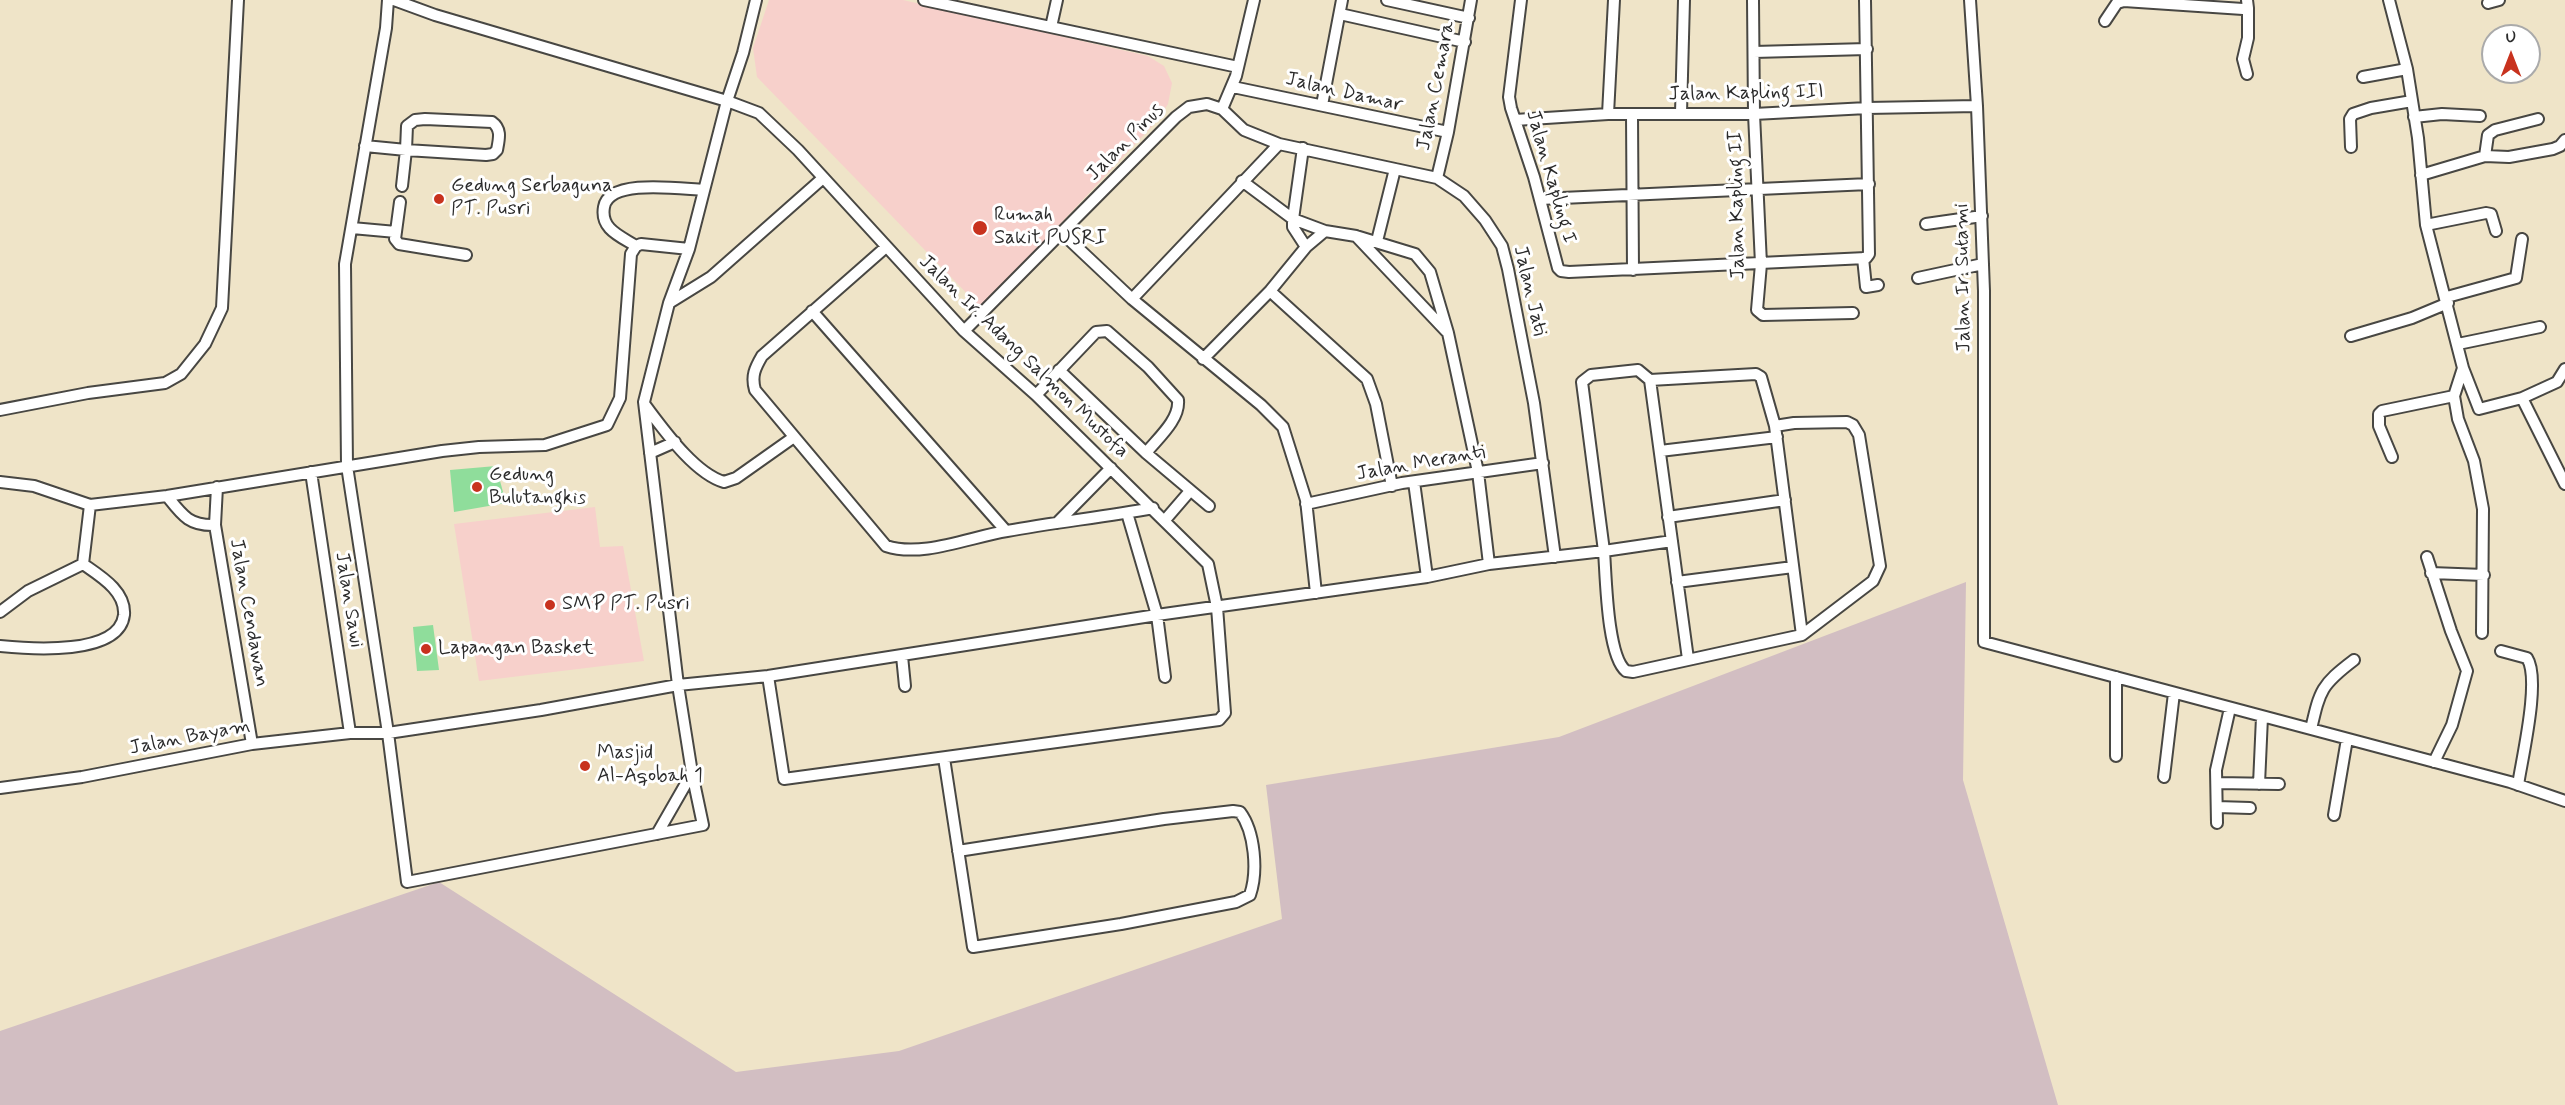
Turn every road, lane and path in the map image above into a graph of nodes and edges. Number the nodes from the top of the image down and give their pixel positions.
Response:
1 (238, 0) edge
2 (395, 0) edge
3 (756, 0) edge
4 (924, 0) edge
5 (1057, 0) edge
6 (1254, 0) edge
7 (1342, 0) edge
8 (1388, 0) edge
9 (1471, 0) edge
10 (1521, 0) edge
11 (1614, 0) edge
12 (1684, 0) edge
13 (1753, 0) edge
14 (1865, 0) edge
15 (1970, 0) edge
16 (2389, 0) edge
17 (2155, 2) edge
18 (2248, 4) edge
19 (1340, 14) junction
20 (1469, 18) junction
21 (2105, 21) dead end
22 (1051, 27) junction
23 (1465, 42) junction
24 (1867, 49) junction
25 (1754, 52) junction
26 (1238, 67) junction
27 (2407, 69) junction
28 (2247, 74) dead end
29 (2363, 77) dead end
30 (1233, 87) junction
31 (727, 101) junction
32 (2412, 101) junction
33 (1322, 105) junction
34 (1977, 106) junction
35 (1867, 108) junction
36 (1222, 109) junction
37 (1681, 113) junction
38 (1608, 114) junction
39 (1754, 114) junction
40 (1632, 115) junction
41 (2414, 117) junction
42 (2480, 117) dead end
43 (2538, 119) dead end
44 (1515, 120) junction
45 (1448, 132) junction
46 (2565, 140) edge
47 (1279, 144) junction
48 (365, 146) junction
49 (2351, 147) dead end
50 (1303, 148) junction
51 (406, 150) junction
52 (2485, 156) junction
53 (1395, 169) junction
54 (2421, 175) junction
55 (823, 178) junction
56 (1437, 178) junction
57 (1242, 182) junction
58 (1869, 184) junction
59 (402, 186) dead end
60 (703, 190) junction
61 (1758, 190) junction
62 (1635, 195) junction
63 (1540, 199) junction
64 (400, 202) dead end
65 (1982, 216) junction
66 (1293, 219) junction
67 (1926, 224) dead end
68 (2426, 225) junction
69 (352, 228) junction
70 (1325, 231) junction
71 (2496, 231) dead end
72 (396, 232) junction
73 (1062, 233) junction
74 (1356, 236) junction
75 (2522, 239) dead end
76 (1377, 241) junction
77 (636, 246) junction
78 (886, 247) junction
79 (1306, 247) junction
80 (688, 249) junction
81 (466, 255) dead end
82 (1863, 258) junction
83 (1761, 264) junction
84 (1983, 264) junction
85 (1633, 270) junction
86 (1918, 278) dead end
87 (1878, 285) dead end
88 (1270, 291) junction
89 (1132, 299) junction
90 (2447, 300) junction
91 (669, 303) junction
92 (812, 311) junction
93 (1853, 312) dead end
94 (2540, 327) dead end
95 (964, 331) junction
96 (1448, 333) junction
97 (2351, 336) dead end
98 (2458, 344) junction
99 (1203, 359) junction
100 (2463, 368) junction
101 (2565, 369) edge
102 (1059, 370) junction
103 (1650, 380) junction
104 (1036, 395) junction
105 (2454, 396) junction
106 (2522, 398) junction
107 (644, 402) junction
108 (0, 410) edge
109 (1776, 431) junction
110 (794, 437) junction
111 (675, 442) junction
112 (1660, 451) junction
113 (650, 453) junction
114 (1146, 453) junction
115 (2392, 457) dead end
116 (1543, 463) junction
117 (347, 466) junction
118 (1112, 468) junction
119 (310, 472) junction
120 (1478, 472) junction
121 (0, 482) edge
122 (1414, 482) junction
123 (2565, 484) edge
124 (1392, 486) junction
125 (217, 487) junction
126 (1190, 491) junction
127 (167, 496) junction
128 (1785, 500) junction
129 (1306, 504) junction
130 (90, 505) junction
131 (1209, 506) dead end
132 (1153, 508) junction
133 (1126, 513) junction
134 (1668, 517) junction
135 (1165, 520) junction
136 (1057, 523) junction
137 (215, 525) junction
138 (1006, 531) junction
139 (1672, 541) junction
140 (1604, 551) junction
141 (1555, 557) junction
142 (2427, 557) dead end
143 (83, 564) junction
144 (1489, 564) junction
145 (1793, 567) junction
146 (2431, 573) junction
147 (2484, 575) junction
148 (1427, 577) junction
149 (1677, 582) junction
150 (1316, 593) junction
151 (1217, 607) junction
152 (0, 612) edge
153 (1157, 615) junction
154 (2482, 633) dead end
155 (1802, 635) junction
156 (0, 646) edge
157 (2501, 651) dead end
158 (902, 656) junction
159 (1688, 658) junction
160 (2354, 660) dead end
161 (768, 676) junction
162 (1165, 677) dead end
163 (2116, 677) junction
164 (678, 685) junction
165 (905, 686) dead end
166 (2174, 693) junction
167 (2230, 708) junction
168 (2262, 717) junction
169 (2311, 729) junction
170 (350, 733) junction
171 (388, 733) junction
172 (2347, 739) junction
173 (252, 744) junction
174 (2116, 756) dead end
175 (944, 758) junction
176 (2434, 762) junction
177 (692, 773) junction
178 (2164, 777) dead end
179 (2217, 783) junction
180 (2259, 784) junction
181 (2279, 784) dead end
182 (2518, 785) junction
183 (0, 788) edge
184 (2565, 801) edge
185 (2217, 807) junction
186 (2250, 808) dead end
187 (2334, 815) dead end
188 (2217, 823) dead end
189 (657, 834) junction
190 (958, 851) junction

1 - 108 street
2 - 31 street, Jalan Ir. Adang Salmon Mustofa
2 - 48 street
3 - 31 street
4 - 22 street
5 - 22 street
6 - 26 street
7 - 19 street
8 - 20 street
9 - 20 street, Jalan Cemara
10 - 44 street, Jalan Kapling I
11 - 38 street
12 - 37 street
13 - 25 street, Jalan Kapling II
14 - 24 street
15 - 34 street, Jalan Ir. Sutami
16 - 27 street
17 - 18 street
17 - 21 street
18 - 28 street
19 - 23 street
19 - 33 street
20 - 23 street, Jalan Cemara
22 - 26 street
23 - 45 street, Jalan Cemara
24 - 25 street
24 - 35 street
25 - 39 street, Jalan Kapling II
26 - 30 street
27 - 29 street
27 - 32 street
30 - 33 street, Jalan Damar
30 - 36 street
31 - 55 street, Jalan Ir. Adang Salmon Mustofa
31 - 60 street
32 - 41 street
32 - 49 street
33 - 45 street, Jalan Damar
34 - 35 street, Jalan Kapling III
34 - 65 street, Jalan Ir. Sutami
35 - 39 street, Jalan Kapling III
35 - 58 street
36 - 47 street, Jalan Jati
36 - 73 street, Jalan Pinus
37 - 39 street, Jalan Kapling III
37 - 40 street, Jalan Kapling III
38 - 40 street, Jalan Kapling III
38 - 44 street, Jalan Kapling III
39 - 61 street, Jalan Kapling II
40 - 62 street
41 - 42 street
41 - 54 street
43 - 52 street
44 - 63 street, Jalan Kapling I
45 - 56 street, Jalan Cemara
46 - 52 street
47 - 50 street, Jalan Jati
47 - 57 street
48 - 51 street
48 - 69 street
50 - 53 street, Jalan Jati
50 - 66 street
51 - 51 street
51 - 59 street
52 - 54 street
53 - 56 street, Jalan Jati
53 - 76 street
54 - 68 street
55 - 78 street, Jalan Ir. Adang Salmon Mustofa
55 - 91 street
56 - 116 street, Jalan Jati
57 - 66 street
57 - 89 street
58 - 61 street
58 - 82 street
60 - 77 street
60 - 80 street
61 - 62 street
61 - 83 street, Jalan Kapling II
62 - 63 street
62 - 85 street
63 - 85 street, Jalan Kapling I
64 - 72 street
65 - 67 street
65 - 84 street, Jalan Ir. Sutami
66 - 70 street
66 - 79 street
68 - 71 street
68 - 90 street
69 - 72 street
69 - 117 street
70 - 74 street
70 - 79 street
72 - 81 street
73 - 89 street
73 - 95 street, Jalan Pinus
74 - 76 street
74 - 96 street
75 - 90 street
76 - 96 street
77 - 80 street
77 - 117 street
78 - 92 street
78 - 95 street, Jalan Ir. Adang Salmon Mustofa
79 - 88 street
80 - 91 street
82 - 83 street, Jalan Kapling I
82 - 87 street
83 - 85 street, Jalan Kapling I
83 - 93 street, Jalan Kapling II
84 - 86 street
84 - 163 street, Jalan Ir. Sutami
88 - 99 street
88 - 124 street
89 - 99 street
90 - 97 street
90 - 98 street
91 - 107 street
92 - 110 street
92 - 138 street
94 - 98 street
95 - 104 street, Jalan Ir. Adang Salmon Mustofa
96 - 120 street
98 - 100 street
99 - 129 street
100 - 105 street
100 - 106 street
101 - 106 street
102 - 104 street
102 - 114 street
102 - 114 street
103 - 109 street
103 - 112 street
103 - 140 street
104 - 118 street, Jalan Ir. Adang Salmon Mustofa
105 - 115 street
105 - 147 street
106 - 123 street
107 - 111 street
107 - 113 street
109 - 112 street
109 - 128 street
109 - 155 street
110 - 111 street
110 - 138 street
111 - 113 street
112 - 134 street
113 - 164 street
114 - 126 street
116 - 120 street, Jalan Meranti
116 - 141 street, Jalan Jati
117 - 119 street
117 - 171 street
118 - 132 street, Jalan Ir. Adang Salmon Mustofa
118 - 136 street
119 - 125 street
119 - 170 street, Jalan Sawi
120 - 122 street, Jalan Meranti
120 - 144 street
121 - 130 street
122 - 124 street, Jalan Meranti
122 - 148 street
124 - 129 street, Jalan Meranti
125 - 127 street
125 - 137 street, Jalan Cendawan
126 - 131 street
126 - 135 street
127 - 130 street
127 - 137 street
128 - 134 street
128 - 145 street
129 - 150 street
130 - 143 street
132 - 133 street
132 - 135 street, Jalan Ir. Adang Salmon Mustofa
133 - 136 street
133 - 153 street
134 - 139 street
135 - 151 street, Jalan Ir. Adang Salmon Mustofa
136 - 138 street
137 - 173 street, Jalan Cendawan
139 - 140 street, Jalan Bayam
139 - 149 street
140 - 141 street, Jalan Bayam
140 - 159 street
141 - 144 street, Jalan Bayam
142 - 146 street
143 - 152 street
143 - 156 street
144 - 148 street, Jalan Bayam
145 - 149 street
145 - 155 street
146 - 147 street
146 - 176 street
147 - 154 street
148 - 150 street, Jalan Bayam
149 - 159 street
150 - 151 street, Jalan Bayam
151 - 153 street, Jalan Bayam
151 - 175 street, Jalan Ir. Adang Salmon Mustofa
153 - 158 street, Jalan Bayam
153 - 162 street
155 - 159 street
157 - 182 street
158 - 161 street, Jalan Bayam
158 - 165 street
160 - 169 street
161 - 164 street, Jalan Bayam
161 - 175 street, Jalan Ir. Adang Salmon Mustofa
163 - 166 street
163 - 174 street
164 - 171 street, Jalan Bayam
164 - 177 street
166 - 167 street
166 - 178 street
167 - 168 street
167 - 179 street
168 - 169 street
168 - 180 street
169 - 172 street
170 - 171 street, Jalan Bayam
170 - 173 street, Jalan Bayam
171 - 189 street
172 - 176 street
172 - 187 street
173 - 183 street, Jalan Bayam
175 - 190 street
176 - 182 street
177 - 189 street
177 - 189 street
179 - 180 street
179 - 185 street
180 - 181 street
182 - 184 street
185 - 186 street
185 - 188 street
190 - 190 street

